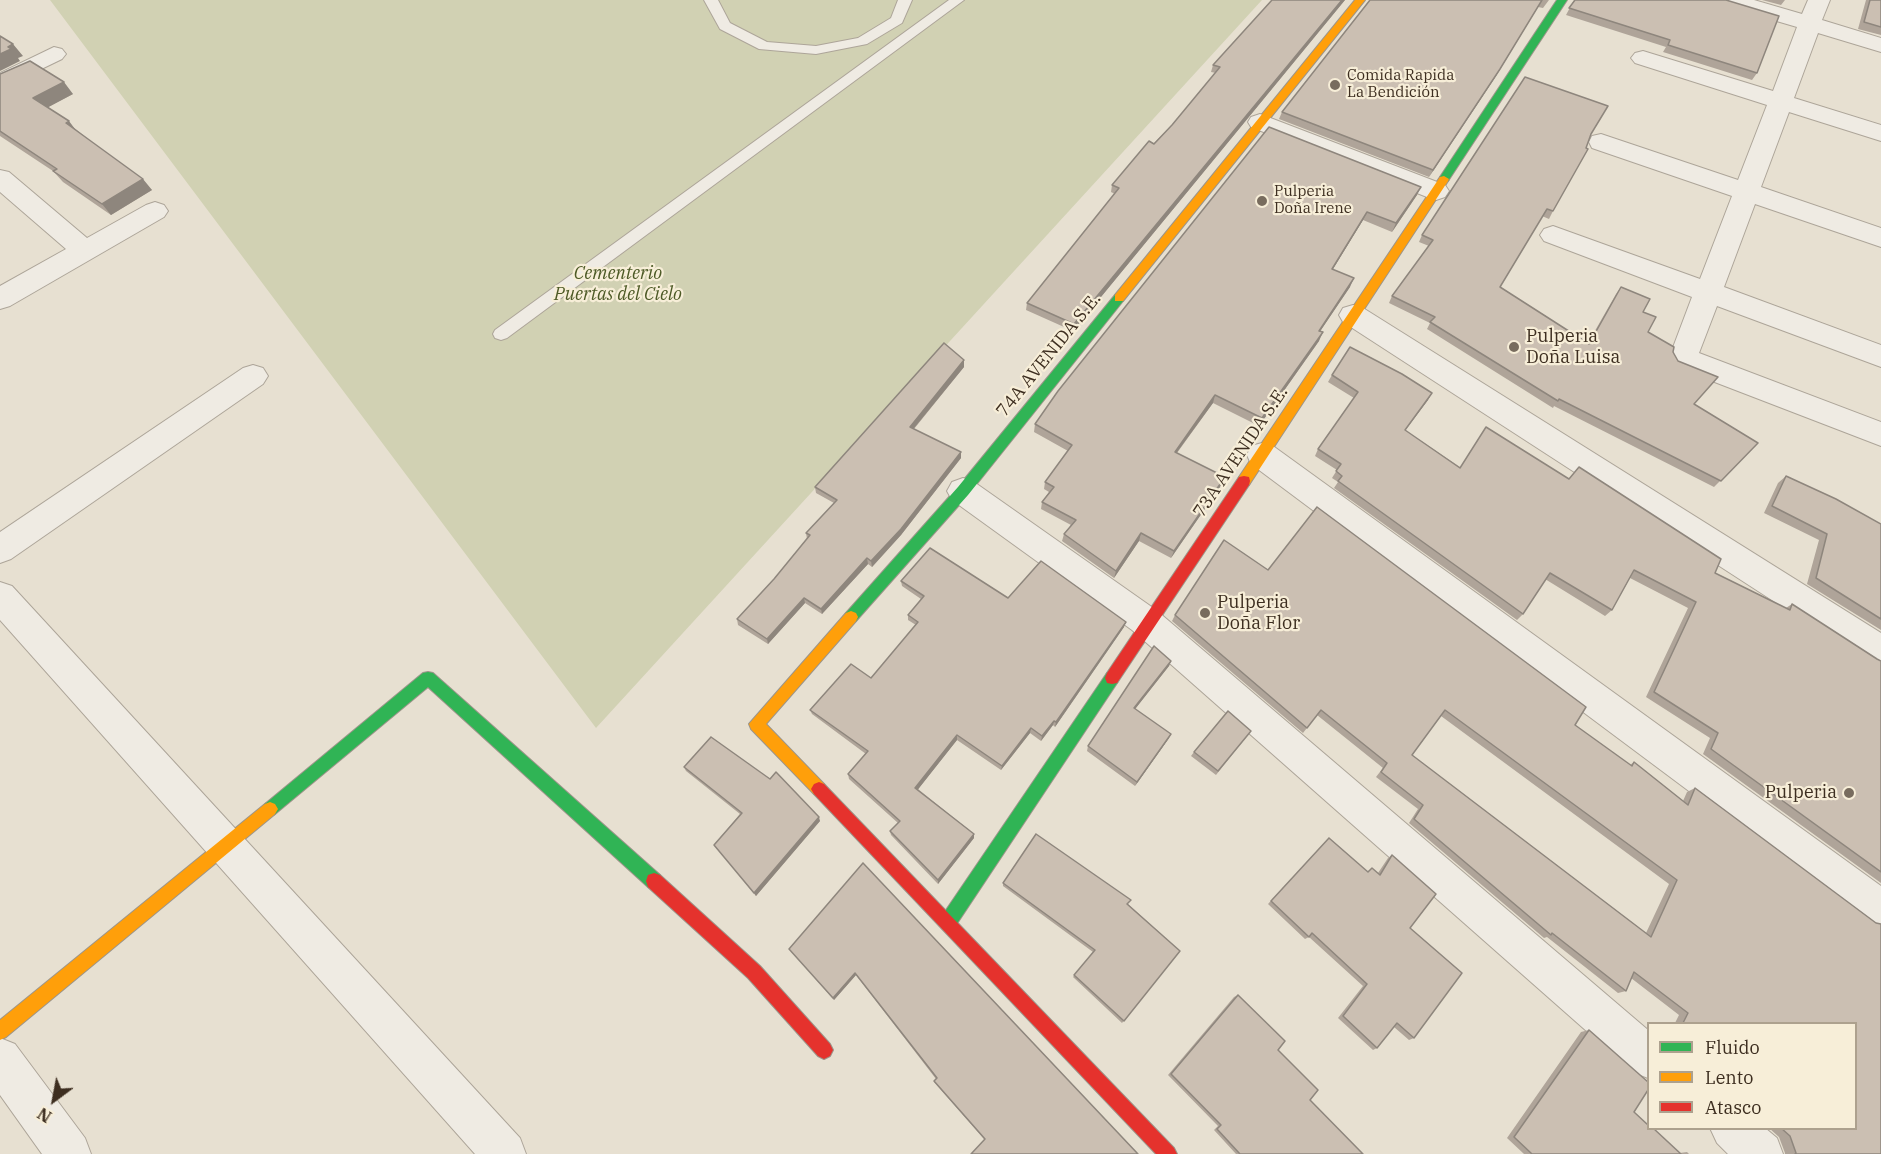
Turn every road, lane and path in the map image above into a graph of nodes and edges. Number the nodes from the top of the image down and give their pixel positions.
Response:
1 (711, 0) edge
2 (905, 0) edge
3 (957, 0) edge
4 (1360, 0) edge
5 (1562, 0) edge
6 (1730, 0) edge
7 (1819, 0) edge
8 (897, 20) junction
9 (1810, 24) junction
10 (925, 25) junction
11 (1881, 45) edge
12 (54, 54) dead end
13 (1643, 58) dead end
14 (0, 82) edge
15 (1780, 101) junction
16 (1260, 122) junction
17 (1881, 133) edge
18 (1601, 142) dead end
19 (0, 178) edge
20 (1436, 191) junction
21 (1746, 192) junction
22 (155, 211) dead end
23 (1552, 235) dead end
24 (1881, 238) edge
25 (85, 251) junction
26 (1708, 292) junction
27 (0, 299) edge
28 (1353, 315) junction
29 (501, 334) dead end
30 (1881, 356) edge
31 (253, 376) dead end
32 (1881, 434) edge
33 (1262, 455) junction
34 (963, 491) junction
35 (0, 549) edge
36 (0, 596) edge
37 (1148, 624) junction
38 (1881, 652) edge
39 (225, 845) junction
40 (1881, 910) edge
41 (948, 922) junction
42 (0, 1031) edge
43 (824, 1050) dead end
44 (1647, 1056) edge
45 (0, 1059) edge
46 (1734, 1130) edge
47 (69, 1154) edge
48 (504, 1154) edge
49 (1168, 1154) edge
50 (1761, 1154) edge

1 - 8 lane
2 - 8 lane
3 - 10 lane
4 - 16 street, 74A AVENIDA S.E.
5 - 20 street, 73A AVENIDA S.E.
6 - 9 street
7 - 9 street
8 - 10 lane
9 - 11 street
9 - 15 street
10 - 29 lane
12 - 14 street
13 - 15 street
15 - 17 street
15 - 21 street
16 - 20 street
16 - 34 street, 74A AVENIDA S.E.
18 - 21 street
19 - 25 street
20 - 28 street, 73A AVENIDA S.E.
21 - 24 street
21 - 26 street
22 - 25 street
23 - 26 street
25 - 27 street
26 - 30 street
26 - 32 street
28 - 33 street, 73A AVENIDA S.E.
28 - 38 street
31 - 35 street
33 - 37 street, 73A AVENIDA S.E.
33 - 40 street
34 - 37 street
34 - 41 street, 74A AVENIDA S.E.
36 - 39 street
37 - 41 street, 73A AVENIDA S.E.
37 - 44 street
39 - 42 street
39 - 43 street
39 - 48 street
41 - 49 street
45 - 47 street
46 - 50 street

